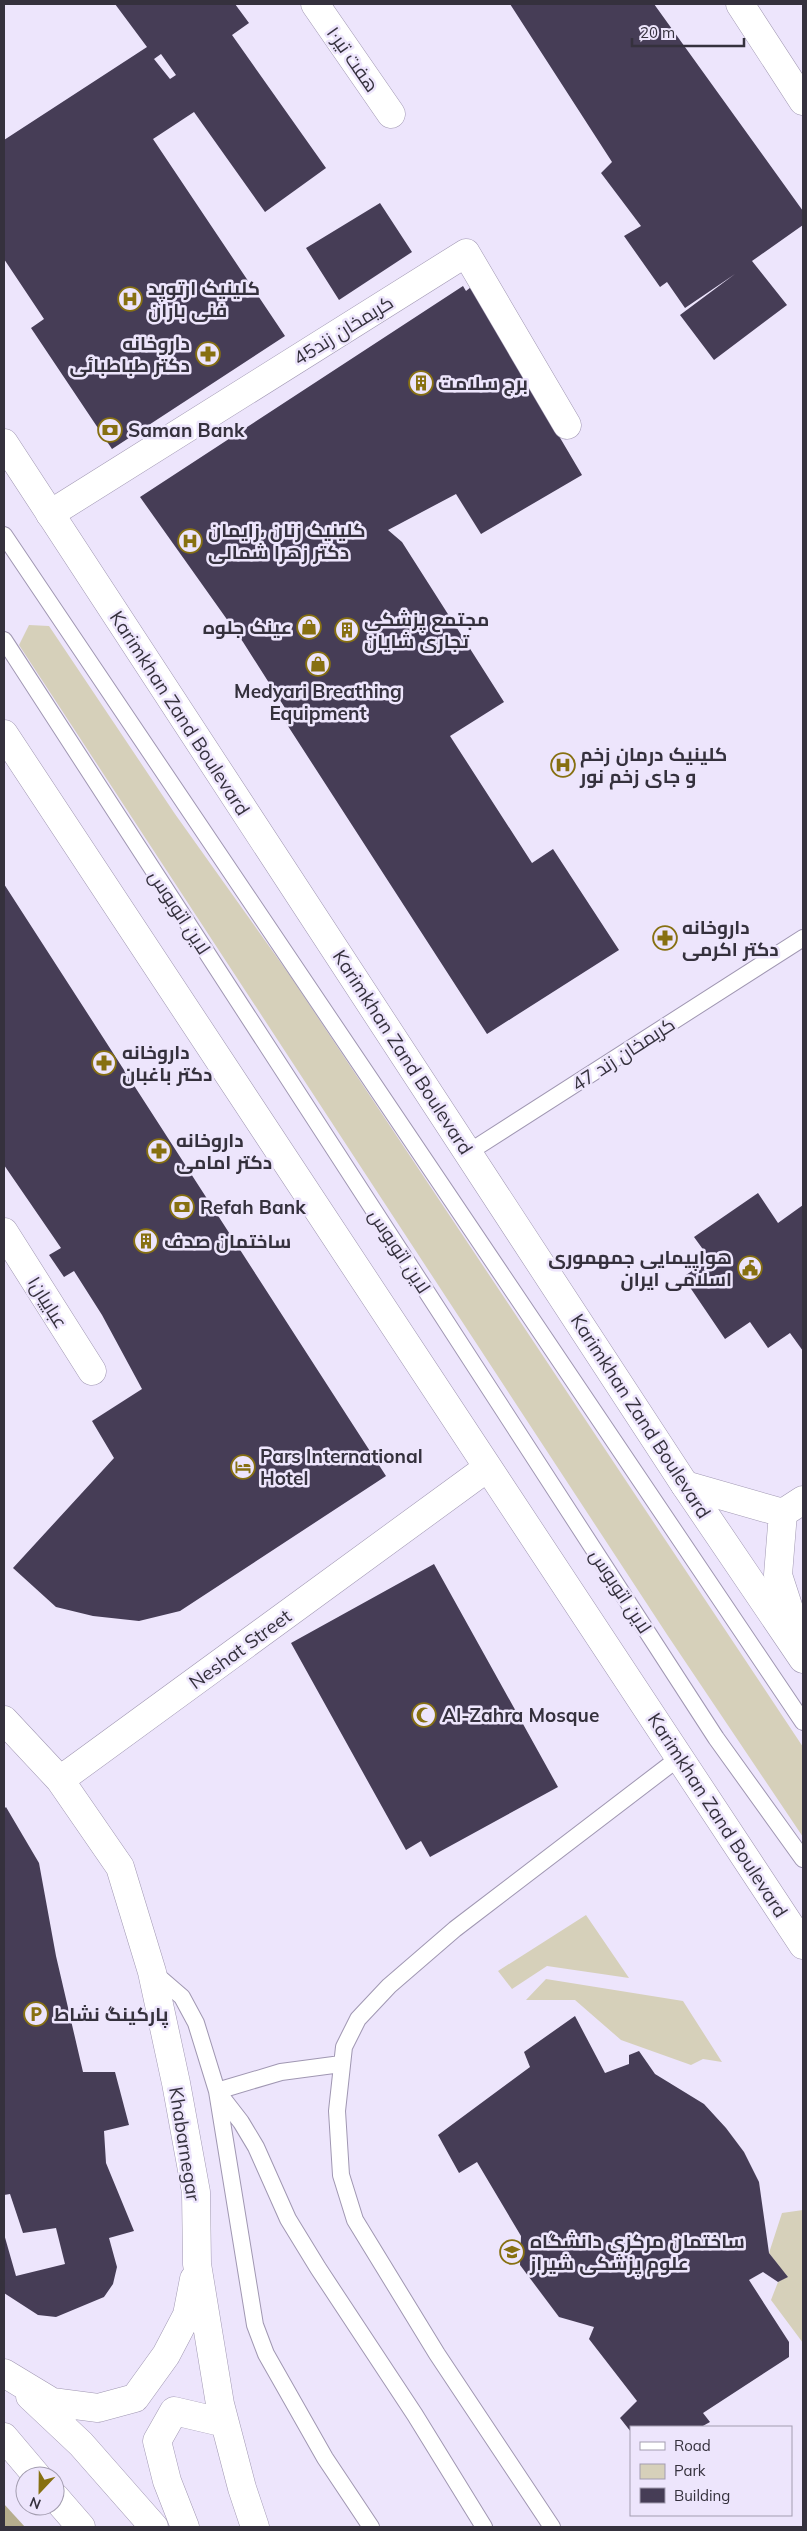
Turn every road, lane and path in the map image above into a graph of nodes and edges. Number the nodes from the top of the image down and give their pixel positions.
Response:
1 (315, 4) edge
2 (743, 5) edge
3 (803, 101) edge
4 (392, 114) dead end
5 (567, 425) dead end
6 (4, 443) edge
7 (50, 514) junction
8 (4, 535) edge
9 (4, 640) edge
10 (4, 734) edge
11 (803, 938) edge
12 (469, 1152) junction
13 (4, 1232) edge
14 (92, 1371) dead end
15 (487, 1468) junction
16 (685, 1485) junction
17 (793, 1506) edge
18 (803, 1652) edge
19 (803, 1659) edge
20 (4, 1720) edge
21 (803, 1722) edge
22 (680, 1757) junction
23 (60, 1780) junction
24 (803, 1859) edge
25 (803, 1945) edge
26 (152, 1972) junction
27 (341, 2064) junction
28 (217, 2091) junction
29 (197, 2264) junction
30 (6, 2374) edge
31 (225, 2423) junction
32 (4, 2437) edge
33 (29, 2466) edge
34 (65, 2509) edge
35 (81, 2527) edge
36 (154, 2527) edge
37 (185, 2527) edge
38 (255, 2527) edge
39 (371, 2527) edge
40 (484, 2527) edge
41 (552, 2527) edge

1 - 4 main road, ۱۰هفت تیر
2 - 3 main road
5 - 7 main road, کریمخان زند45
6 - 7 main road, Karimkhan Zand Boulevard
7 - 12 main road, Karimkhan Zand Boulevard
8 - 21 lane
9 - 24 lane, لاین اتوبوس
10 - 15 main road, Karimkhan Zand Boulevard
11 - 12 lane, 47 کریمخان زند
12 - 16 main road, Karimkhan Zand Boulevard
13 - 14 main road, عباییان۱
15 - 22 main road, Karimkhan Zand Boulevard
15 - 23 main road, Neshat Street
16 - 17 main road
16 - 19 main road, Karimkhan Zand Boulevard
17 - 18 main road
20 - 23 main road
22 - 25 main road, Karimkhan Zand Boulevard
22 - 27 lane
23 - 26 main road, Khabarnegar
26 - 28 lane
26 - 29 main road, Khabarnegar
27 - 28 lane
27 - 41 lane
28 - 39 lane
28 - 40 lane
29 - 30 main road
29 - 31 main road, Khabarnegar
30 - 36 main road
31 - 37 main road
31 - 38 main road, Khabarnegar
32 - 33 main road
34 - 35 main road

